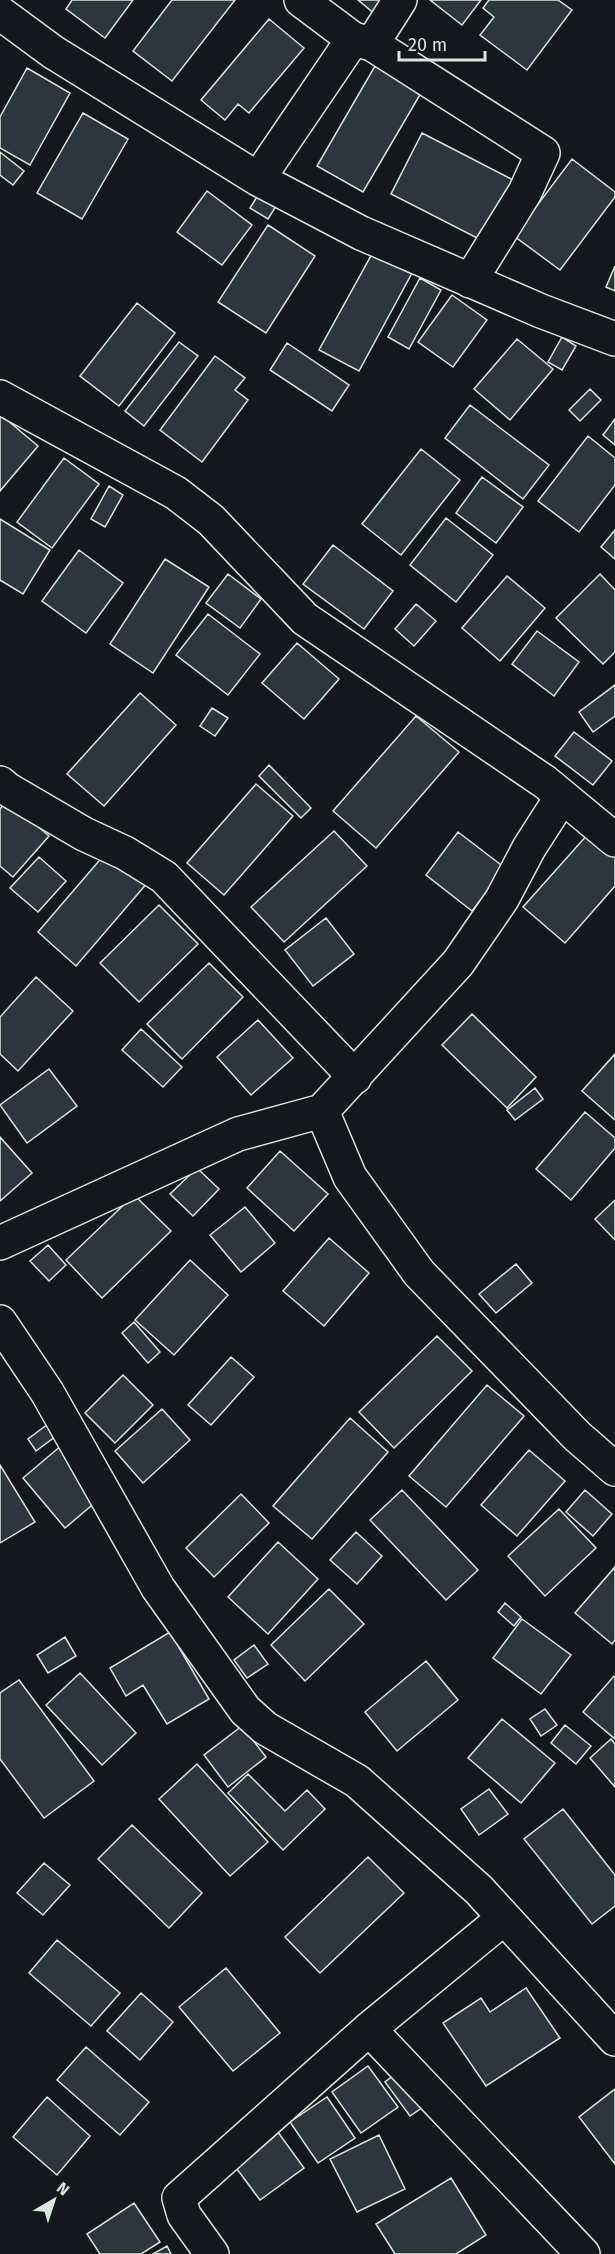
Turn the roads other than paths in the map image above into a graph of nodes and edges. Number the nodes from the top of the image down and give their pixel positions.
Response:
1 (301, 0) edge
2 (400, 0) edge
3 (0, 13) edge
4 (363, 42) junction
5 (258, 179) junction
6 (470, 281) junction
7 (615, 339) edge
8 (0, 397) edge
9 (0, 783) edge
10 (561, 798) junction
11 (615, 840) edge
12 (355, 1077) junction
13 (322, 1111) junction
14 (0, 1244) edge
15 (0, 1323) edge
16 (615, 1469) edge
17 (504, 1918) junction
18 (369, 2029) junction
19 (615, 2039) edge
20 (212, 2254) edge
21 (583, 2254) edge

1 - 4 street
2 - 4 street
3 - 5 street
4 - 5 street
4 - 6 street
5 - 6 street
6 - 7 street
8 - 10 street
9 - 12 street
10 - 11 street
10 - 12 street
12 - 13 street
13 - 14 street
13 - 16 street
15 - 17 street
17 - 18 street
17 - 19 street
18 - 20 street
18 - 21 street

